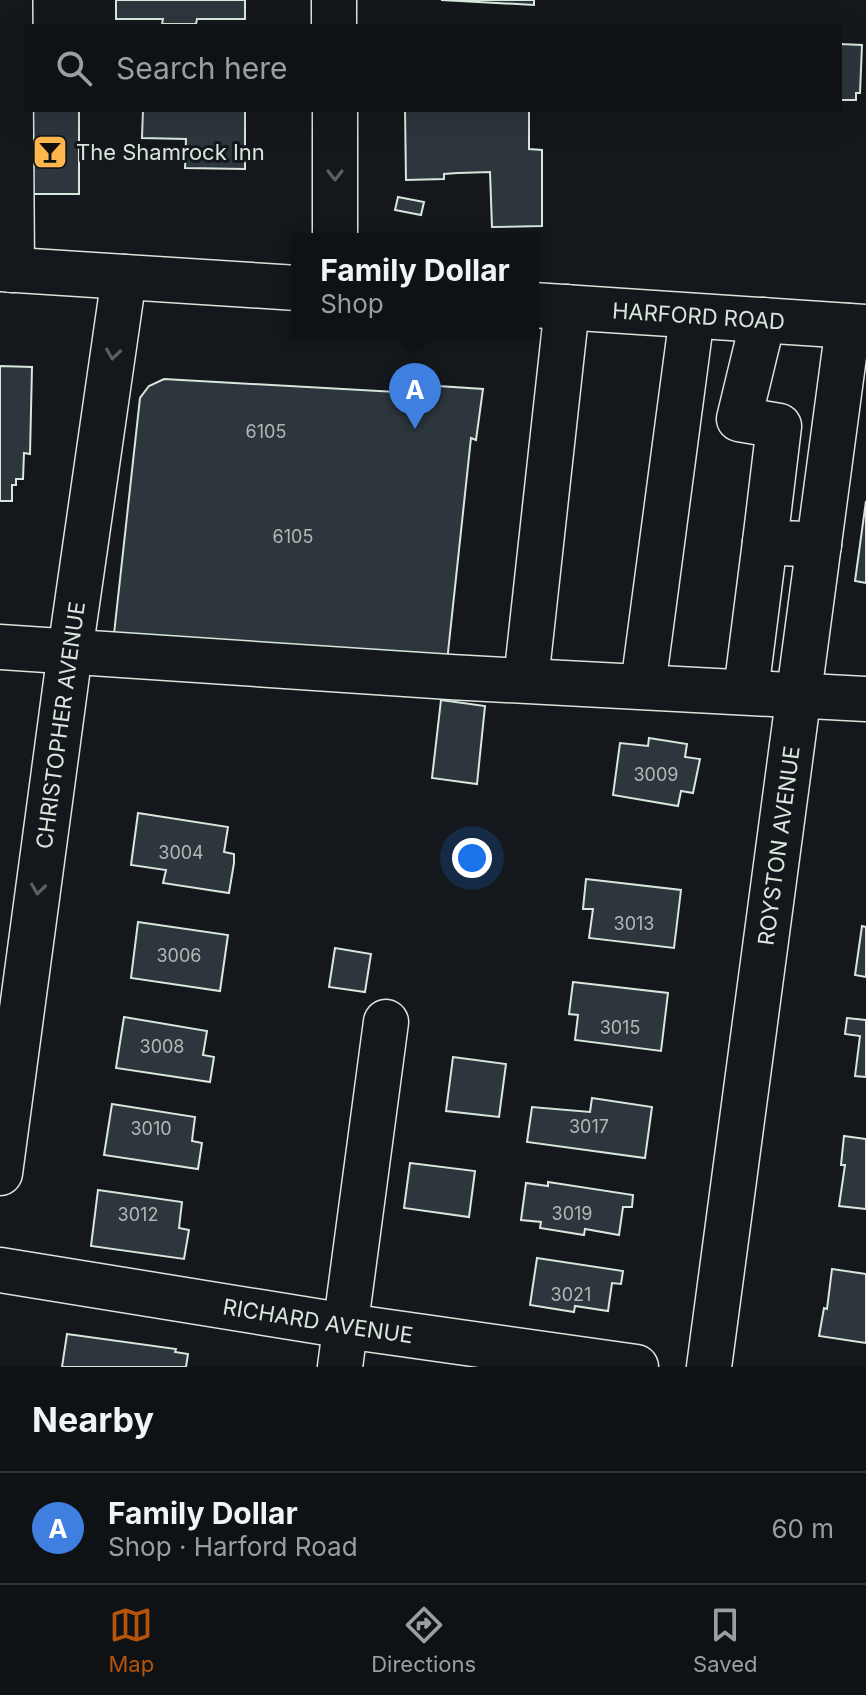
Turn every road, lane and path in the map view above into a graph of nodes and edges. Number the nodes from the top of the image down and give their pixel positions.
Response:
1 (10, 0) edge
2 (334, 0) edge
3 (334, 24) edge
4 (335, 112) edge
5 (335, 233) edge
6 (6, 269) edge
7 (124, 277) junction
8 (291, 288) edge
9 (550, 306) edge
10 (692, 316) junction
11 (763, 320) junction
12 (857, 327) edge
13 (765, 542) junction
14 (819, 545) junction
15 (0, 647) edge
16 (70, 652) junction
17 (526, 680) junction
18 (643, 686) junction
19 (746, 691) junction
20 (799, 693) junction
21 (866, 699) edge
22 (386, 1022) dead end
23 (0, 1173) edge
24 (0, 1270) edge
25 (343, 1346) edge
26 (636, 1367) edge
27 (709, 1367) edge

1 - 6 street
2 - 3 street
4 -> 5 street
6 - 7 street
7 - 8 street
7 -> 16 street, CHRISTOPHER AVENUE
9 - 10 street, HARFORD ROAD
9 - 17 street
10 - 11 street, HARFORD ROAD
10 - 18 street
11 - 12 street, HARFORD ROAD
11 - 13 street
12 - 14 street, ROYSTON AVENUE
13 - 14 street
13 - 19 street
14 - 20 street, ROYSTON AVENUE
15 - 16 street
16 - 17 street
16 -> 23 street, CHRISTOPHER AVENUE
17 - 18 street
18 - 19 street
19 - 20 street
20 - 21 street
20 - 27 street, ROYSTON AVENUE
22 - 25 street
24 - 25 street, RICHARD AVENUE
25 - 26 street, RICHARD AVENUE

